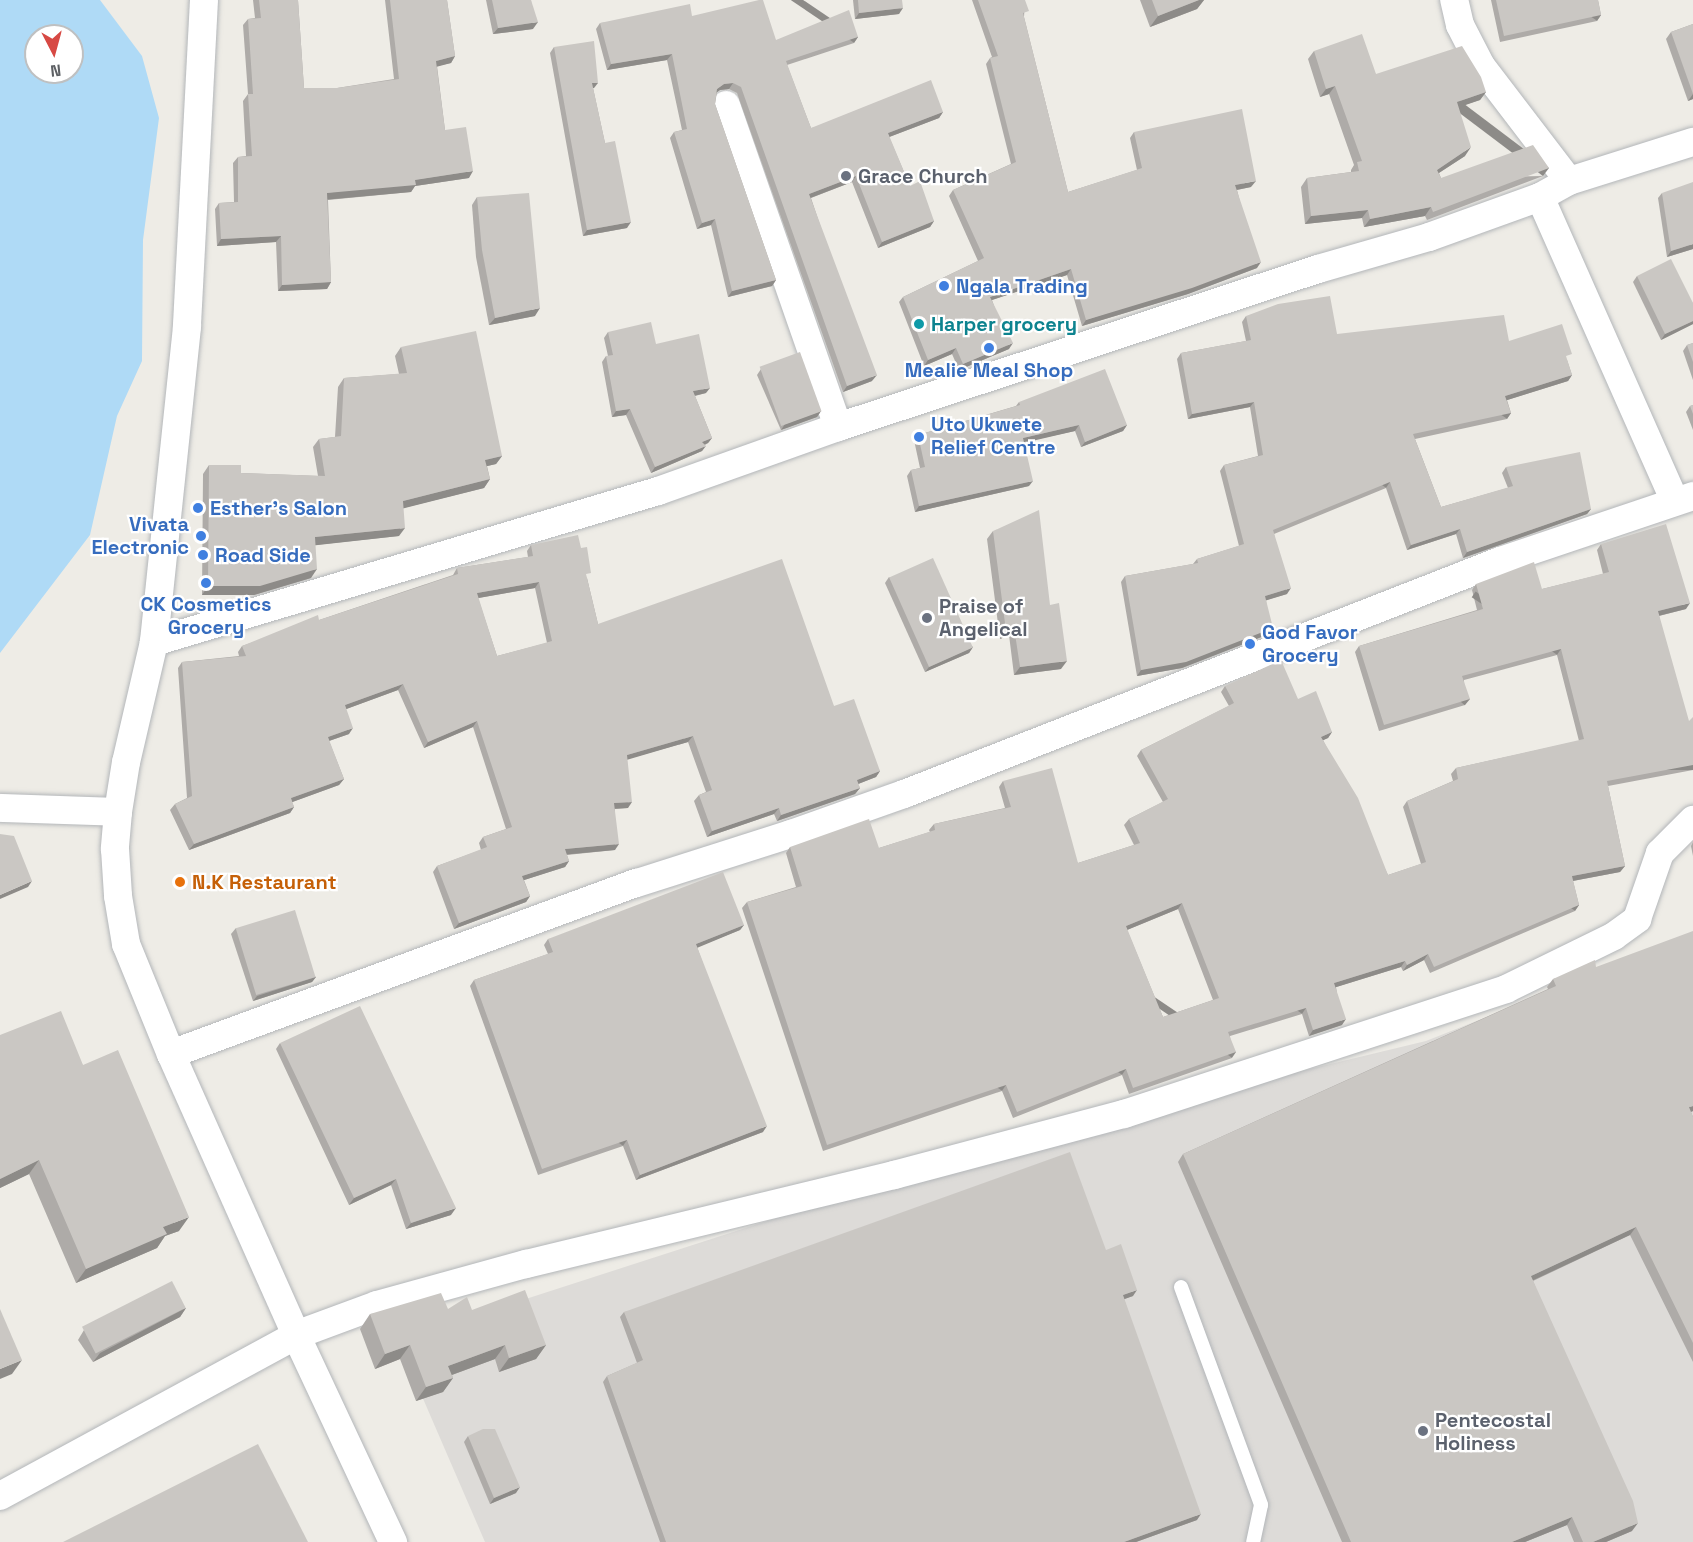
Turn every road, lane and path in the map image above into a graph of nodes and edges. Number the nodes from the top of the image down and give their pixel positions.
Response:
1 (204, 0) edge
2 (1454, 0) edge
3 (726, 105) dead end
4 (1693, 142) edge
5 (1569, 181) junction
6 (1540, 198) junction
7 (838, 427) junction
8 (1684, 498) edge
9 (154, 642) junction
10 (0, 808) edge
11 (118, 812) junction
12 (1693, 820) edge
13 (171, 1054) junction
14 (1181, 1287) dead end
15 (296, 1335) junction
16 (0, 1496) edge
17 (393, 1542) edge
18 (1253, 1542) edge

1 - 9 street
2 - 5 street
3 - 7 street
4 - 5 street
5 - 6 street
6 - 7 street
6 - 8 street
7 - 9 street
8 - 13 street
9 - 11 street
10 - 11 street
11 - 13 street
12 - 15 street
13 - 15 street
14 - 18 lane
15 - 16 street
15 - 17 street

